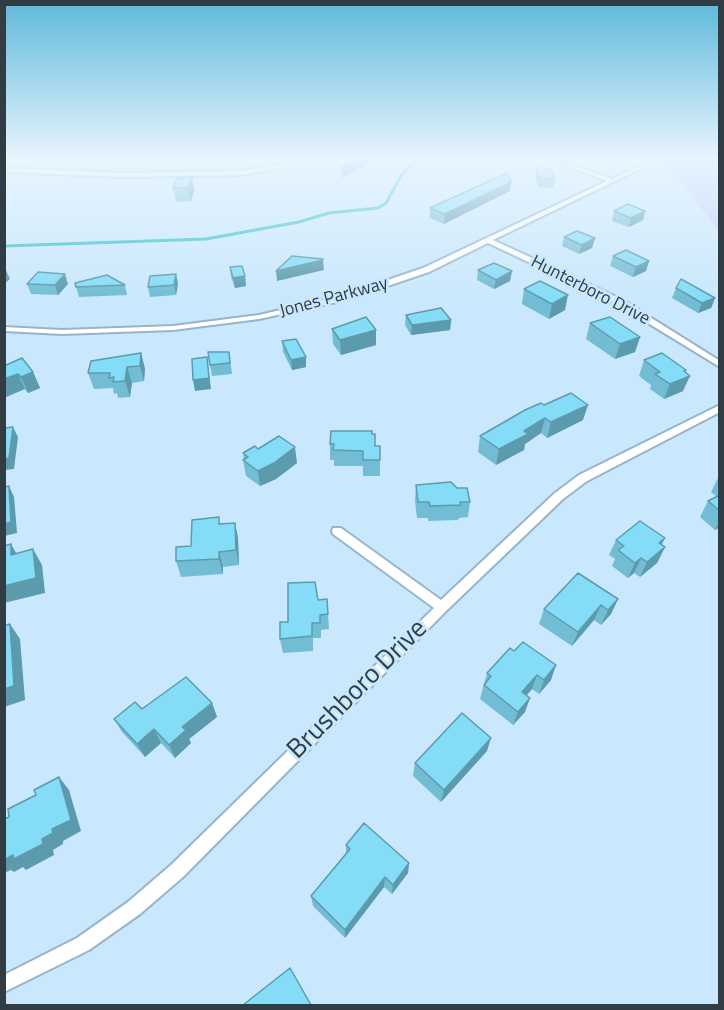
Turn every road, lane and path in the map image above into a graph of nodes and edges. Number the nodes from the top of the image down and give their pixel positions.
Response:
1 (563, 205) edge
2 (489, 241) junction
3 (5, 330) edge
4 (720, 365) edge
5 (720, 408) edge
6 (337, 531) dead end
7 (442, 607) junction
8 (4, 984) edge

1 - 2 street, Jones Parkway
2 - 3 street, Jones Parkway
2 - 4 street, Hunterboro Drive
5 - 7 street, Brushboro Drive
6 - 7 street
7 - 8 street, Brushboro Drive

